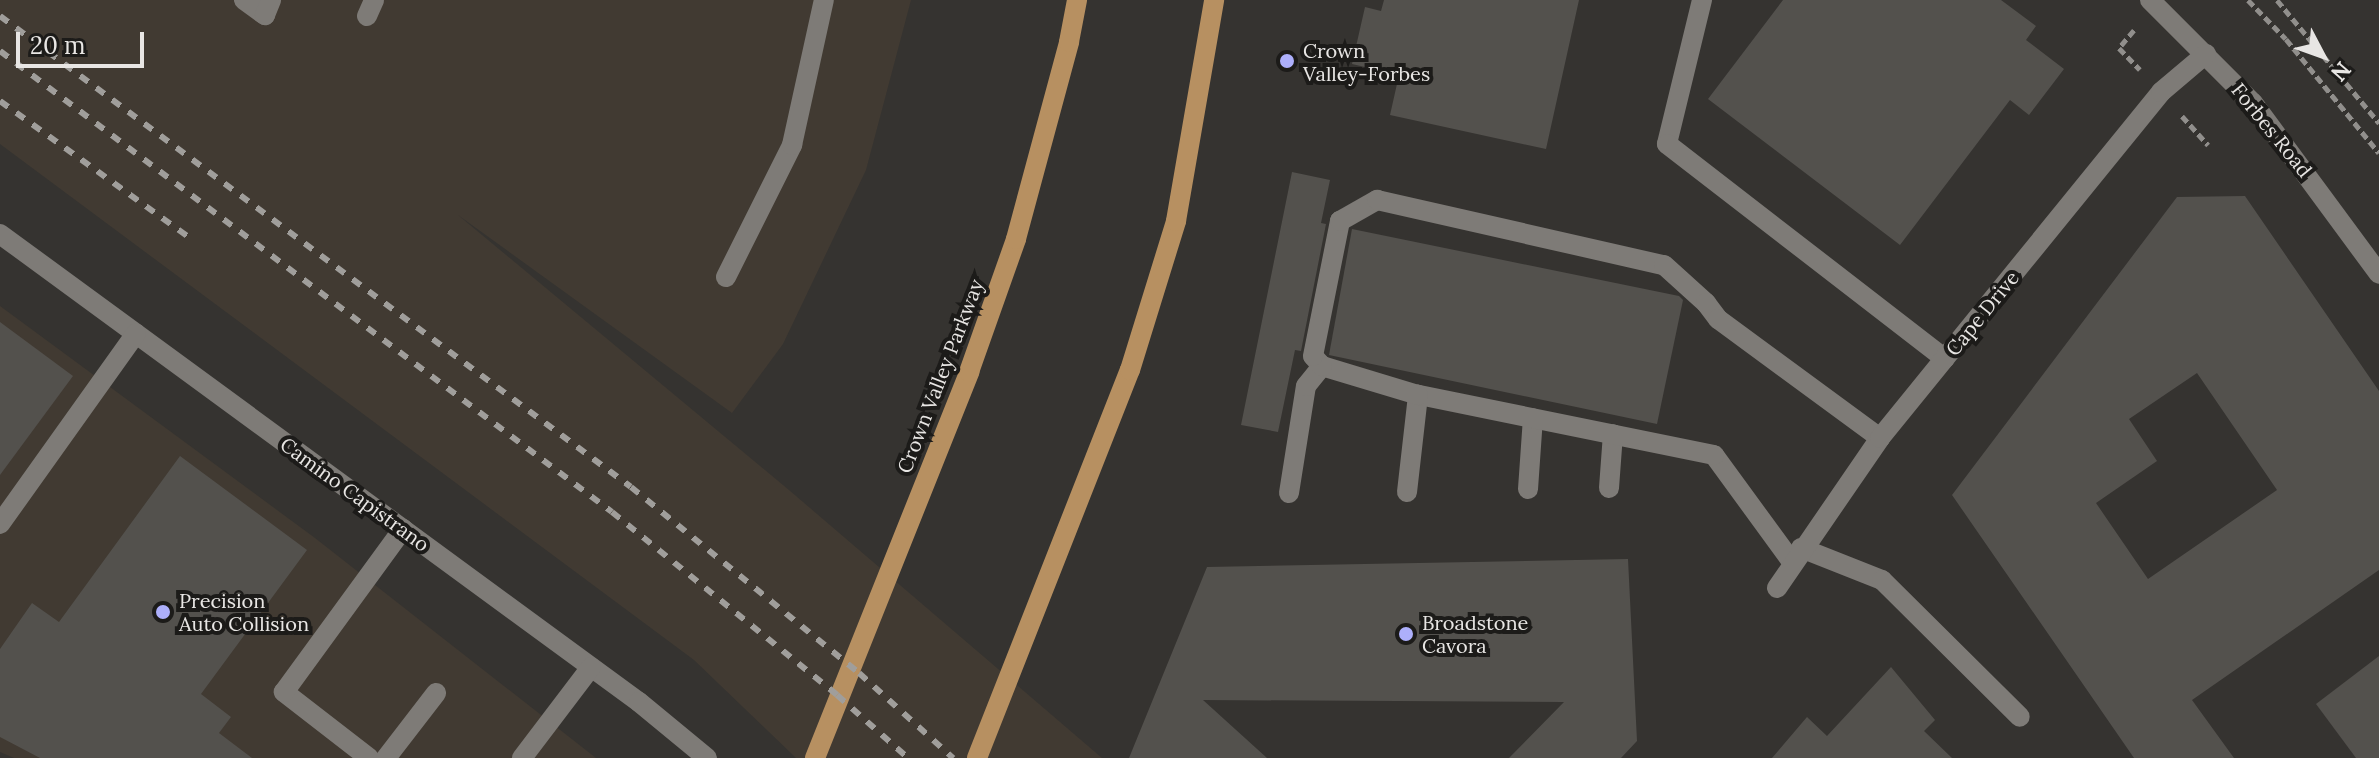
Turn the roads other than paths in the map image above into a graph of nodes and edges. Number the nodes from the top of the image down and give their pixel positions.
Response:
1 (244, 0) edge
2 (271, 0) edge
3 (824, 0) edge
4 (1077, 0) edge
5 (1214, 0) edge
6 (1702, 0) edge
7 (2150, 0) edge
8 (2206, 54) junction
9 (6, 239) edge
10 (0, 261) edge
11 (2379, 274) edge
12 (726, 277) dead end
13 (136, 333) junction
14 (1945, 359) junction
15 (1322, 366) junction
16 (1418, 395) junction
17 (1533, 418) junction
18 (1613, 434) junction
19 (1880, 438) junction
20 (1609, 488) dead end
21 (1528, 489) dead end
22 (1407, 492) dead end
23 (1289, 493) dead end
24 (0, 524) edge
25 (403, 529) junction
26 (1797, 555) junction
27 (1777, 588) dead end
28 (591, 667) junction
29 (436, 693) dead end
30 (2020, 717) dead end
31 (369, 758) edge
32 (386, 758) edge
33 (522, 758) edge
34 (707, 758) edge
35 (815, 758) edge
36 (977, 758) edge

1 - 2 street
3 - 12 street
4 - 35 main road, Crown Valley Parkway
5 - 36 main road
6 - 14 street
7 - 8 street, Forbes Road
8 - 11 street, Forbes Road
8 - 14 street, Cape Drive
9 - 10 street
9 - 13 street, Camino Capistrano
13 - 24 street
13 - 25 street, Camino Capistrano
14 - 19 street, Cape Drive
15 - 16 street
15 - 19 street
15 - 23 street
16 - 17 street
16 - 22 street
17 - 18 street
17 - 21 street
18 - 20 street
18 - 26 street
19 - 26 street, Cape Drive
25 - 28 street, Camino Capistrano
25 - 31 street
26 - 27 street, Cape Drive
26 - 30 street
28 - 33 street
28 - 34 street, Camino Capistrano
29 - 32 street

